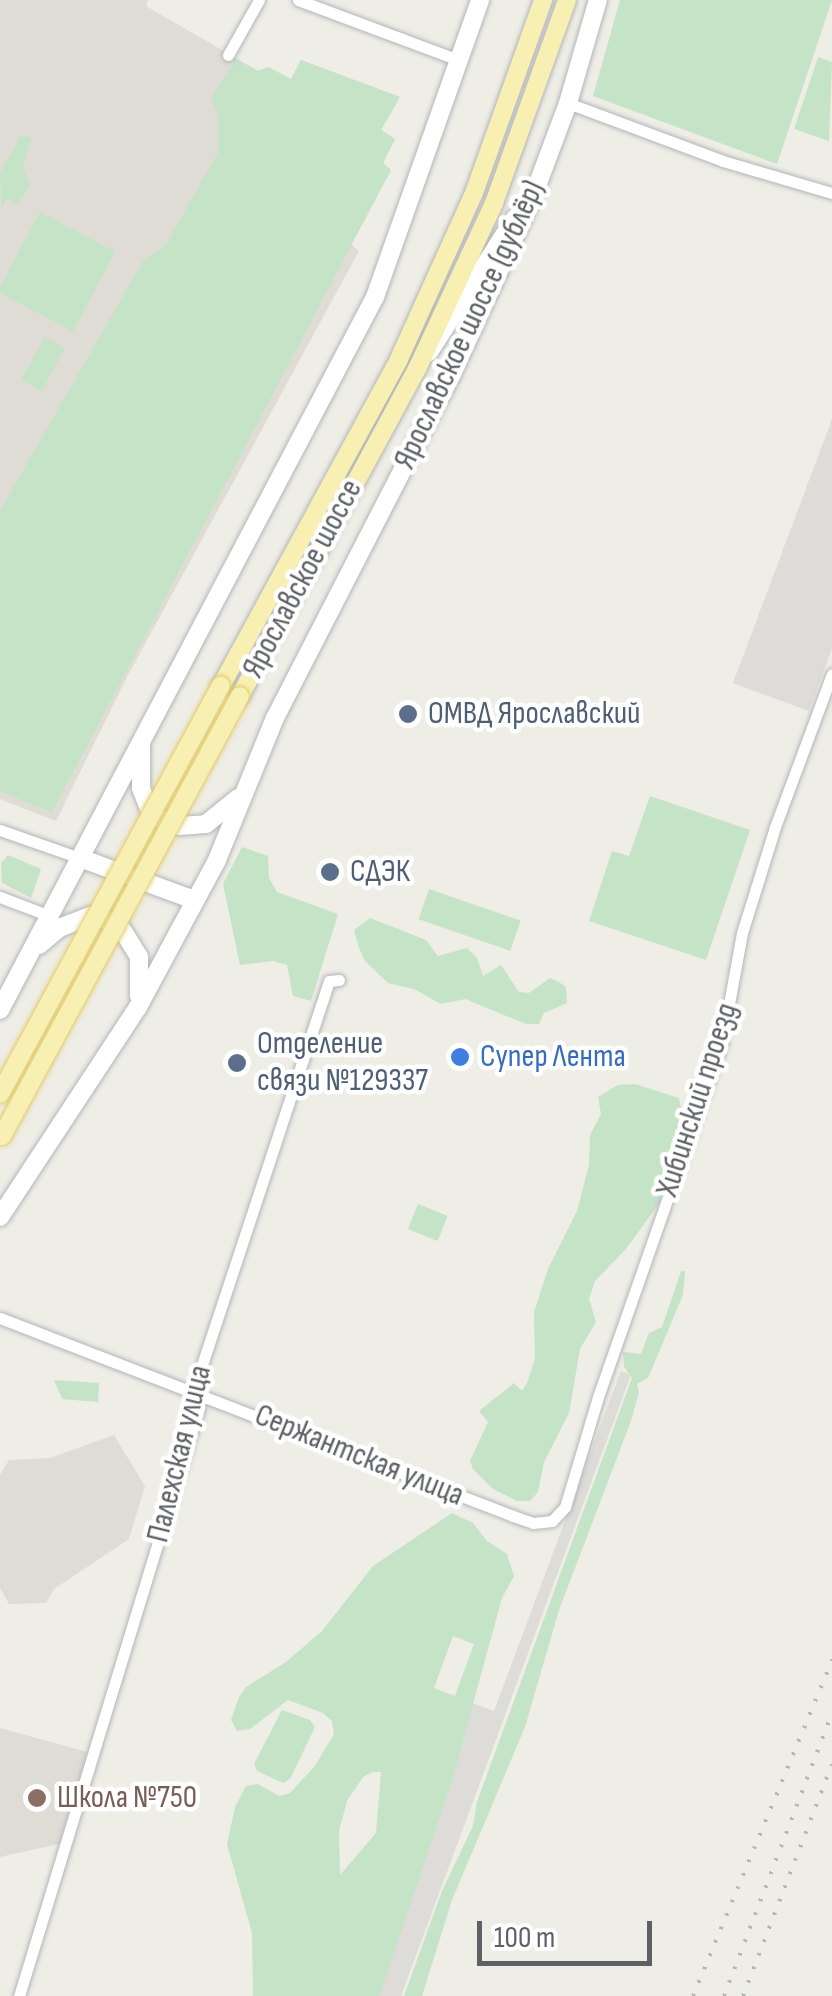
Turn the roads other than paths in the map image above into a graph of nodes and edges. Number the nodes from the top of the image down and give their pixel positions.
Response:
1 (259, 0) edge
2 (298, 0) edge
3 (480, 0) edge
4 (543, 0) edge
5 (566, 0) edge
6 (598, 0) edge
7 (228, 54) dead end
8 (462, 62) junction
9 (568, 103) junction
10 (832, 193) edge
11 (534, 194) junction
12 (417, 368) junction
13 (832, 674) edge
14 (144, 736) junction
15 (243, 792) junction
16 (0, 830) edge
17 (27, 839) junction
18 (0, 844) edge
19 (80, 858) junction
20 (0, 898) edge
21 (194, 900) junction
22 (50, 916) junction
23 (27, 956) junction
24 (339, 980) dead end
25 (138, 1006) junction
26 (0, 1010) edge
27 (0, 1094) edge
28 (1, 1137) edge
29 (0, 1218) edge
30 (0, 1318) edge
31 (198, 1393) junction
32 (552, 1521) joint
33 (19, 1996) edge

1 - 7 street
2 - 8 street
3 - 8 street
4 - 27 main road, Ярославское шоссе, bridge
5 - 12 main road, Ярославское шоссе
6 - 9 street, Ярославское шоссе (дублёр)
8 - 14 street
9 - 10 street
9 - 11 street, Ярославское шоссе (дублёр)
11 - 12 street
11 - 15 street, Ярославское шоссе (дублёр)
12 - 28 main road, Ярославское шоссе, bridge
13 - 32 street, Хибинский проезд
14 - 15 street
14 - 19 street
15 - 21 street, Ярославское шоссе (дублёр)
16 - 17 street
17 - 18 street
17 - 19 street
19 - 21 street
19 - 22 street
20 - 22 street
21 - 25 street, Ярославское шоссе (дублёр)
22 - 23 street
23 - 25 street
23 - 26 street
24 - 31 street, Палехская улица
25 - 29 street, Ярославское шоссе (дублёр)
30 - 31 street, Сержантская улица
31 - 32 street, Сержантская улица
31 - 33 street, Палехская улица

